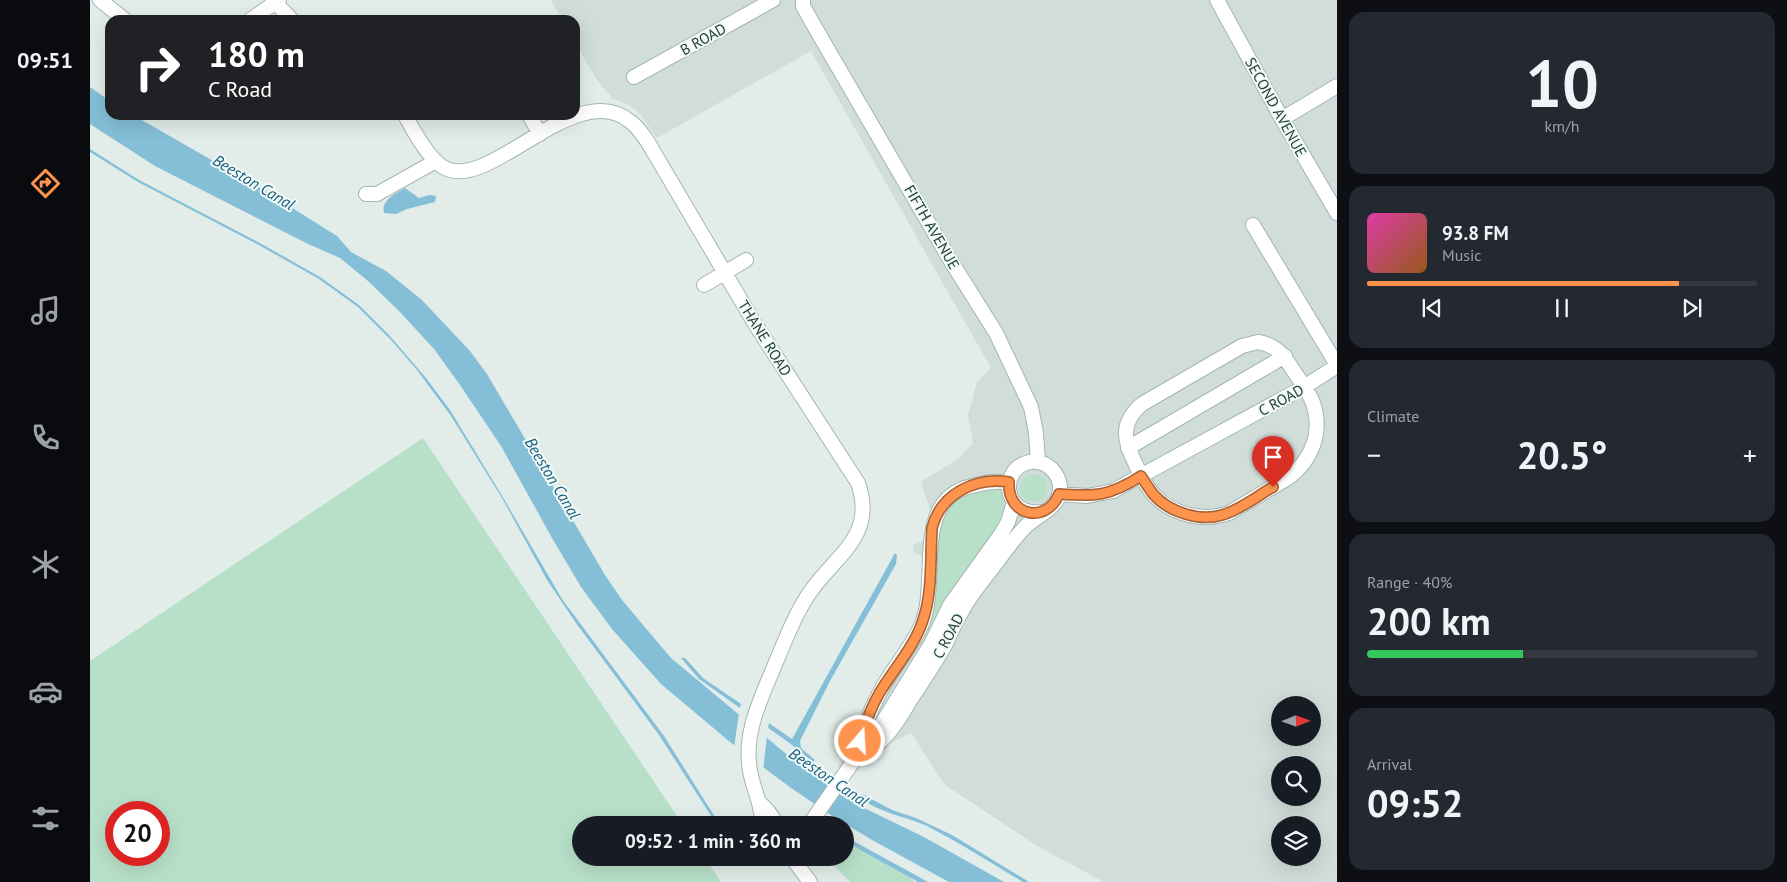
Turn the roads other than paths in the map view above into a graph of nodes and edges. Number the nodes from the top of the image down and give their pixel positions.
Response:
1 (100, 0) edge
2 (773, 0) edge
3 (803, 0) edge
4 (1217, 0) edge
5 (276, 1) edge
6 (119, 15) edge
7 (257, 15) edge
8 (288, 15) edge
9 (634, 77) dead end
10 (1337, 86) edge
11 (580, 115) edge
12 (1282, 119) junction
13 (408, 120) edge
14 (532, 120) edge
15 (567, 120) edge
16 (540, 134) junction
17 (436, 161) junction
18 (366, 194) dead end
19 (1337, 213) edge
20 (1253, 225) dead end
21 (746, 260) dead end
22 (725, 273) junction
23 (704, 285) dead end
24 (1285, 356) junction
25 (1337, 366) edge
26 (1304, 387) junction
27 (1128, 448) junction
28 (1038, 462) junction
29 (1141, 476) junction
30 (1009, 482) junction
31 (1059, 494) junction
32 (1014, 502) junction
33 (1042, 512) junction
34 (924, 618) junction
35 (931, 644) junction
36 (855, 759) junction
37 (759, 802) junction
38 (760, 816) edge
39 (772, 816) edge
40 (814, 816) edge
41 (798, 866) edge
42 (810, 882) edge

1 - 6 street
2 - 9 street, B ROAD
3 - 28 street, FIFTH AVENUE
4 - 12 street, SECOND AVENUE
5 - 7 street
5 - 8 street
10 - 12 street
11 - 22 street, THANE ROAD
12 - 19 street, SECOND AVENUE
13 - 17 street, THANE ROAD
14 - 16 street
15 - 16 street, THANE ROAD
16 - 17 street, THANE ROAD
17 - 18 street
20 - 25 street
21 - 22 street
22 - 23 street
22 - 37 street, THANE ROAD
24 - 26 street
24 - 27 street
24 - 27 street
25 - 26 street, C ROAD
26 - 29 street, C ROAD
26 - 29 street
27 - 29 street
28 - 30 street
28 - 31 street
29 - 31 street, C ROAD
30 - 32 street
30 - 34 street, C ROAD
31 - 33 street, C ROAD
32 - 33 street
32 - 35 street, C ROAD
33 - 36 street, C ROAD
34 - 35 street, C ROAD
34 - 36 street, C ROAD
35 - 36 street, C ROAD
36 - 40 street, C ROAD
37 - 38 street, THANE ROAD
37 - 39 street, THANE ROAD
41 - 42 street

